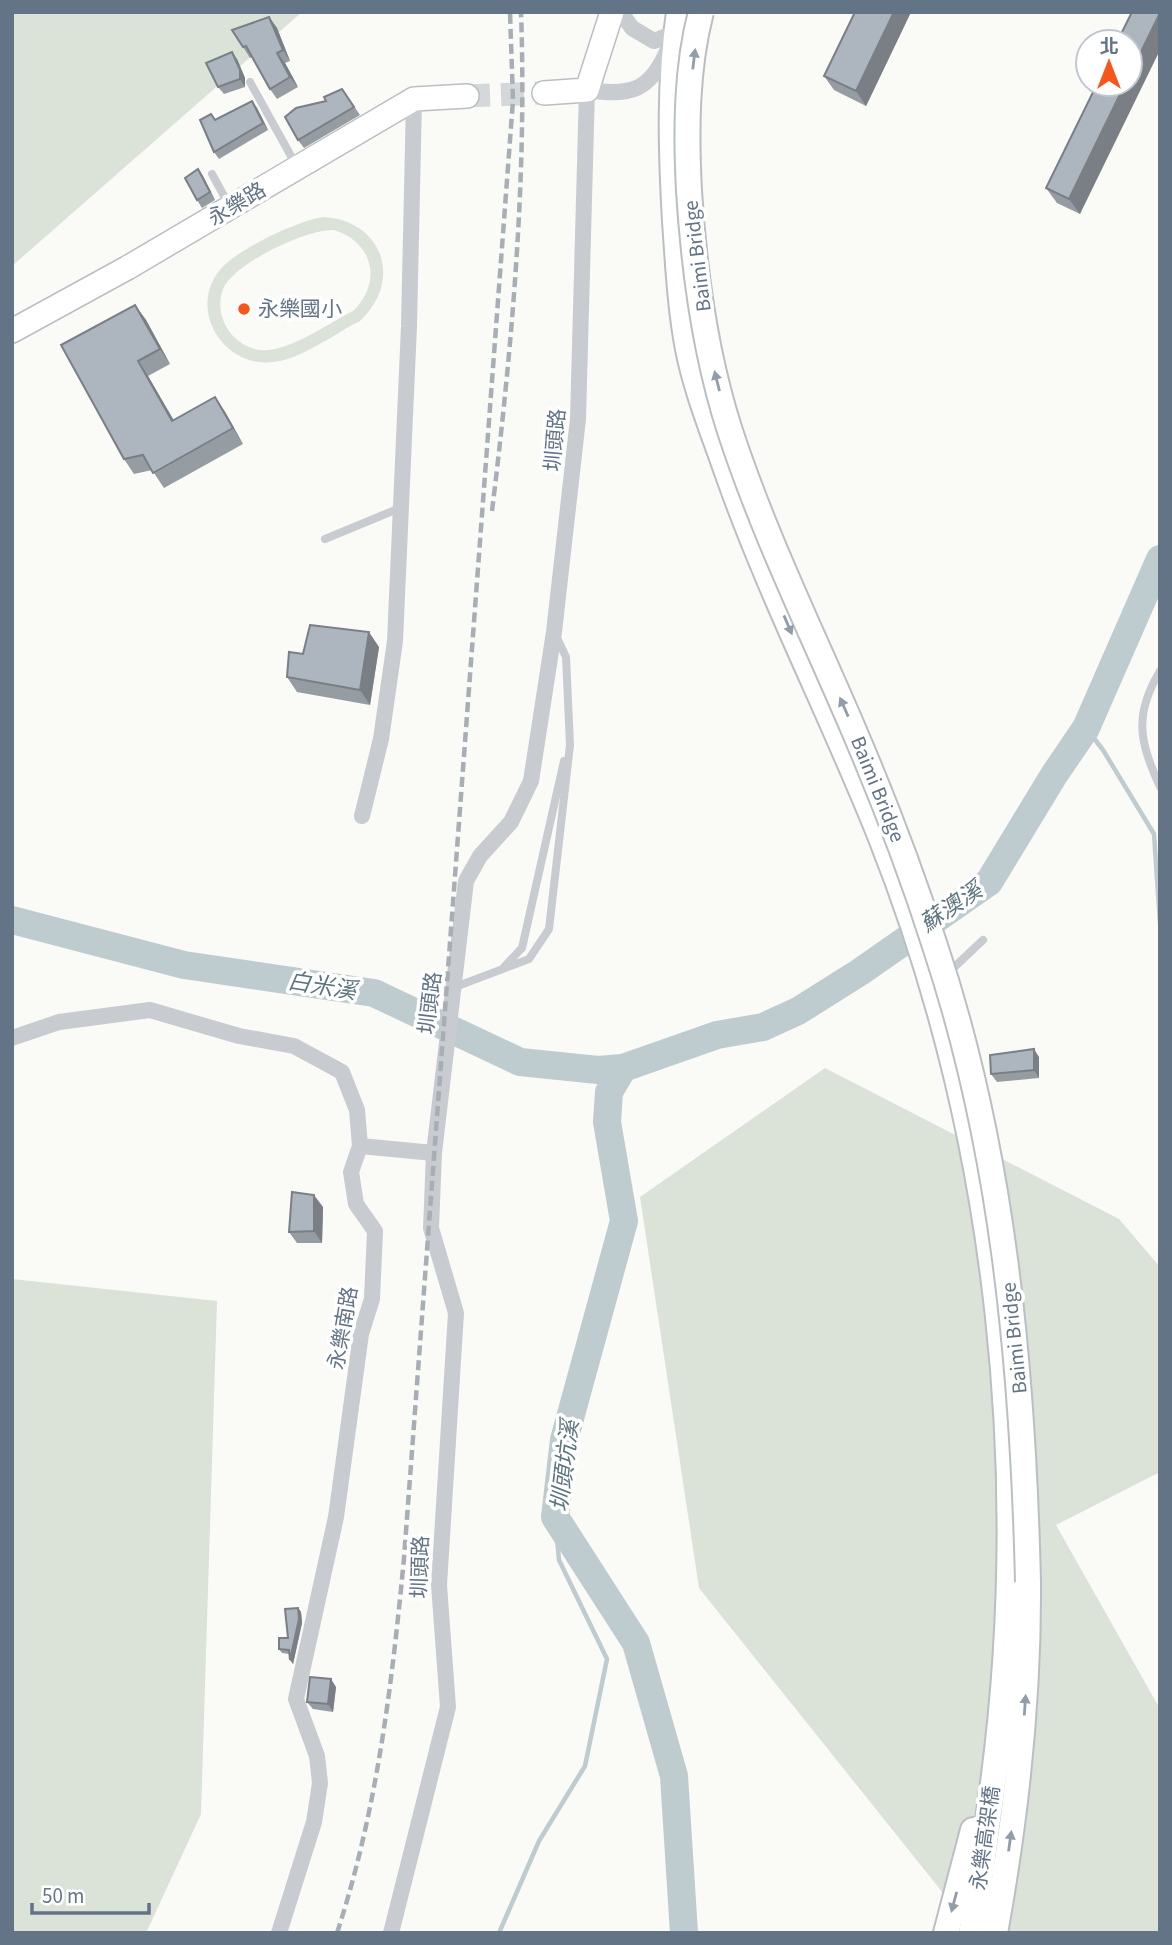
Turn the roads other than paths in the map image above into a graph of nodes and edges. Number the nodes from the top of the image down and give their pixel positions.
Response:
1 (612, 12) edge
2 (621, 12) edge
3 (701, 12) edge
4 (675, 19) edge
5 (250, 82) dead end
6 (587, 90) junction
7 (544, 93) tunnel mouth
8 (467, 96) tunnel mouth
9 (414, 99) junction
10 (297, 168) junction
11 (212, 174) dead end
12 (231, 208) junction
13 (12, 331) edge
14 (401, 508) junction
15 (325, 539) dead end
16 (554, 632) junction
17 (1160, 671) edge
18 (570, 745) junction
19 (1160, 788) edge
20 (362, 816) dead end
21 (983, 940) dead end
22 (501, 970) junction
23 (936, 979) junction
24 (455, 987) dead end
25 (12, 1038) edge
26 (360, 1146) junction
27 (434, 1153) junction
28 (1020, 1582) junction
29 (999, 1742) junction
30 (279, 1933) edge
31 (391, 1933) edge
32 (946, 1933) edge
33 (971, 1933) edge
34 (995, 1933) edge

1 - 6 street
2 - 4 street
23 -> 3 main road, Baimi Bridge, bridge
4 - 6 street
4 -> 23 main road, Baimi Bridge
5 - 10 lane
6 - 7 street
6 - 16 street, 圳頭路
8 - 9 street, 永樂路
9 - 10 street, 永樂路
9 - 14 street
10 - 12 street, 永樂路
11 - 12 lane
12 - 13 street, 永樂路
14 - 15 lane
14 - 20 street
16 - 18 lane
16 - 27 street, 圳頭路
17 - 19 lane
18 - 22 lane
18 - 22 lane
21 - 23 lane
22 - 24 lane
23 - 28 main road, Baimi Bridge, bridge
25 - 26 street, 永樂南路
26 - 27 street
26 - 30 street, 永樂南路
27 - 31 street, 圳頭路
28 - 29 main road
34 -> 28 main road
29 -> 32 main road
29 - 33 main road, 永樂高架橋

